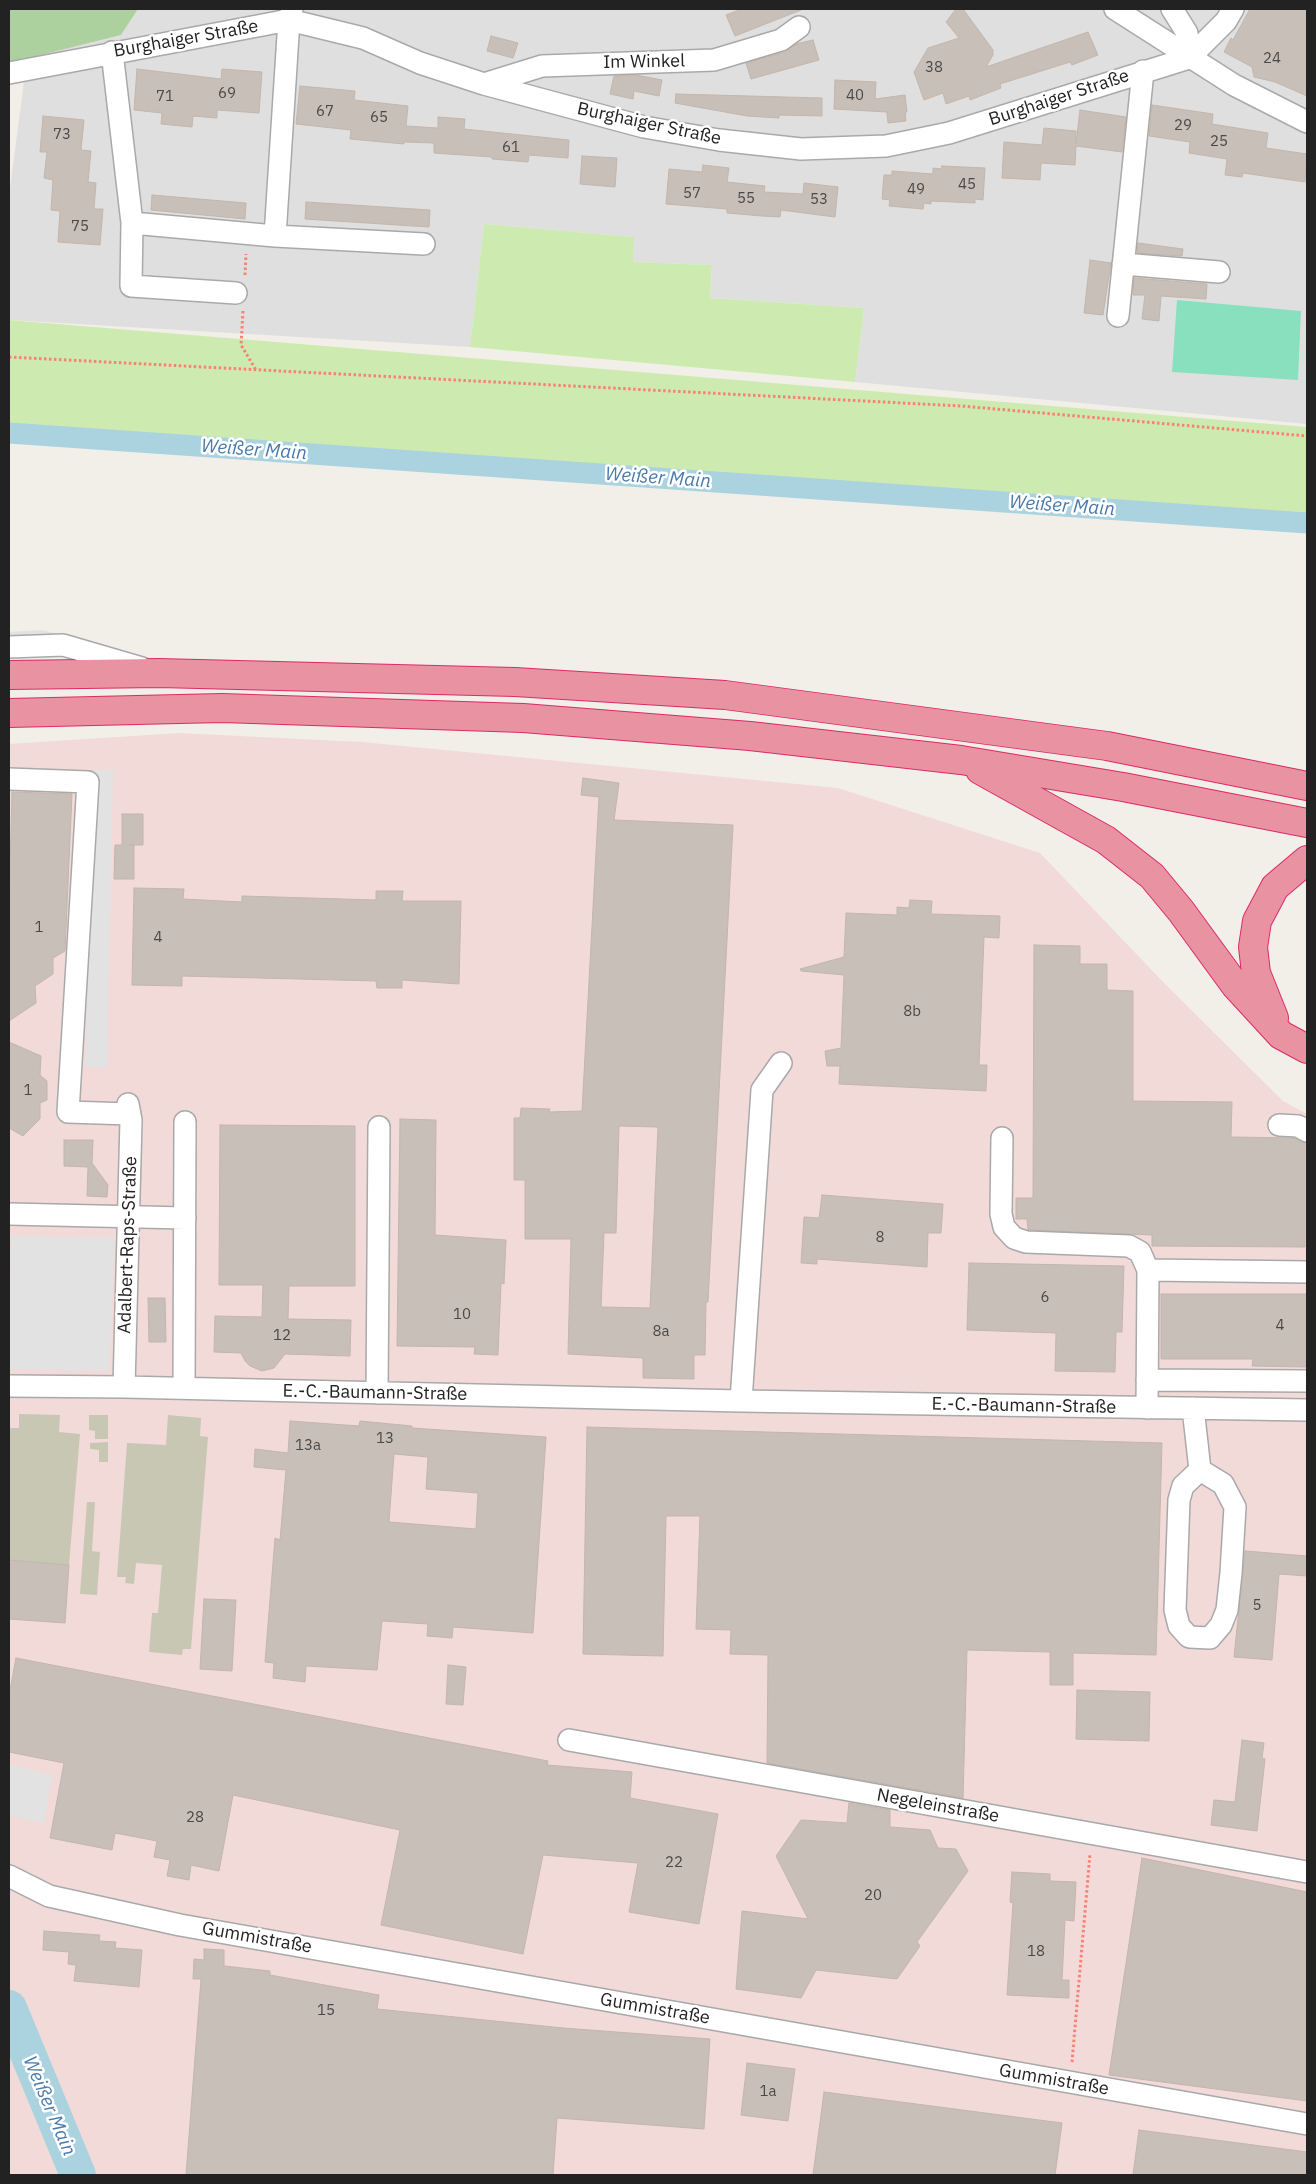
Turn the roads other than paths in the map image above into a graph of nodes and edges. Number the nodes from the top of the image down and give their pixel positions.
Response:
1 (1115, 9) edge
2 (1172, 9) edge
3 (1233, 9) edge
4 (290, 14) edge
5 (799, 27) dead end
6 (112, 52) junction
7 (1189, 58) junction
8 (1144, 71) junction
9 (9, 73) edge
10 (484, 84) junction
11 (1307, 122) edge
12 (132, 223) junction
13 (275, 236) junction
14 (424, 244) dead end
15 (1123, 264) junction
16 (1219, 272) dead end
17 (236, 293) dead end
18 (1118, 316) dead end
19 (9, 647) edge
20 (159, 673) junction
21 (9, 675) edge
22 (9, 713) edge
23 (961, 760) junction
24 (9, 779) edge
25 (1307, 786) edge
26 (1307, 823) edge
27 (1307, 860) edge
28 (1281, 1035) junction
29 (1307, 1049) edge
30 (781, 1063) dead end
31 (185, 1122) dead end
32 (1279, 1125) dead end
33 (380, 1127) dead end
34 (1307, 1131) edge
35 (1002, 1138) dead end
36 (9, 1214) edge
37 (128, 1216) junction
38 (185, 1218) junction
39 (1148, 1270) junction
40 (1307, 1272) edge
41 (1147, 1380) junction
42 (1307, 1381) edge
43 (9, 1386) edge
44 (124, 1387) junction
45 (184, 1388) junction
46 (377, 1392) junction
47 (742, 1401) junction
48 (1147, 1408) junction
49 (1193, 1408) junction
50 (1307, 1410) edge
51 (1200, 1470) junction
52 (569, 1740) dead end
53 (1307, 1872) edge
54 (9, 1876) edge
55 (1307, 2124) edge

1 - 7 street
2 - 7 street
3 - 7 street
4 - 6 street, Burghaiger Straße
4 - 10 street, Burghaiger Straße
4 - 13 street
5 - 10 street, Im Winkel
6 - 9 street, Burghaiger Straße
6 - 12 street
7 - 8 street, Burghaiger Straße
7 - 11 street
8 - 10 street, Burghaiger Straße
8 - 15 street
12 - 13 street
12 - 17 street
13 - 14 street
15 - 16 street
15 - 18 street
19 - 20 street
20 - 21 highway
20 - 25 highway
22 - 23 highway
23 - 26 highway
23 - 28 highway
24 - 37 street, Adalbert-Raps-Straße
27 - 28 highway
28 - 29 highway
30 - 47 street
31 - 38 street
32 - 34 street
33 - 46 street
35 - 39 street
36 - 37 street
37 - 38 street
37 - 44 street, Adalbert-Raps-Straße
38 - 45 street
39 - 40 street
39 - 41 street
41 - 42 street
41 - 48 street
43 - 44 street, E.-C.-Baumann-Straße
44 - 45 street, E.-C.-Baumann-Straße
45 - 46 street, E.-C.-Baumann-Straße
46 - 47 street, E.-C.-Baumann-Straße
47 - 48 street, E.-C.-Baumann-Straße
48 - 49 street, E.-C.-Baumann-Straße
49 - 50 street, E.-C.-Baumann-Straße
49 - 51 street
51 - 51 street
52 - 53 street, Negeleinstraße
54 - 55 street, Gummistraße

